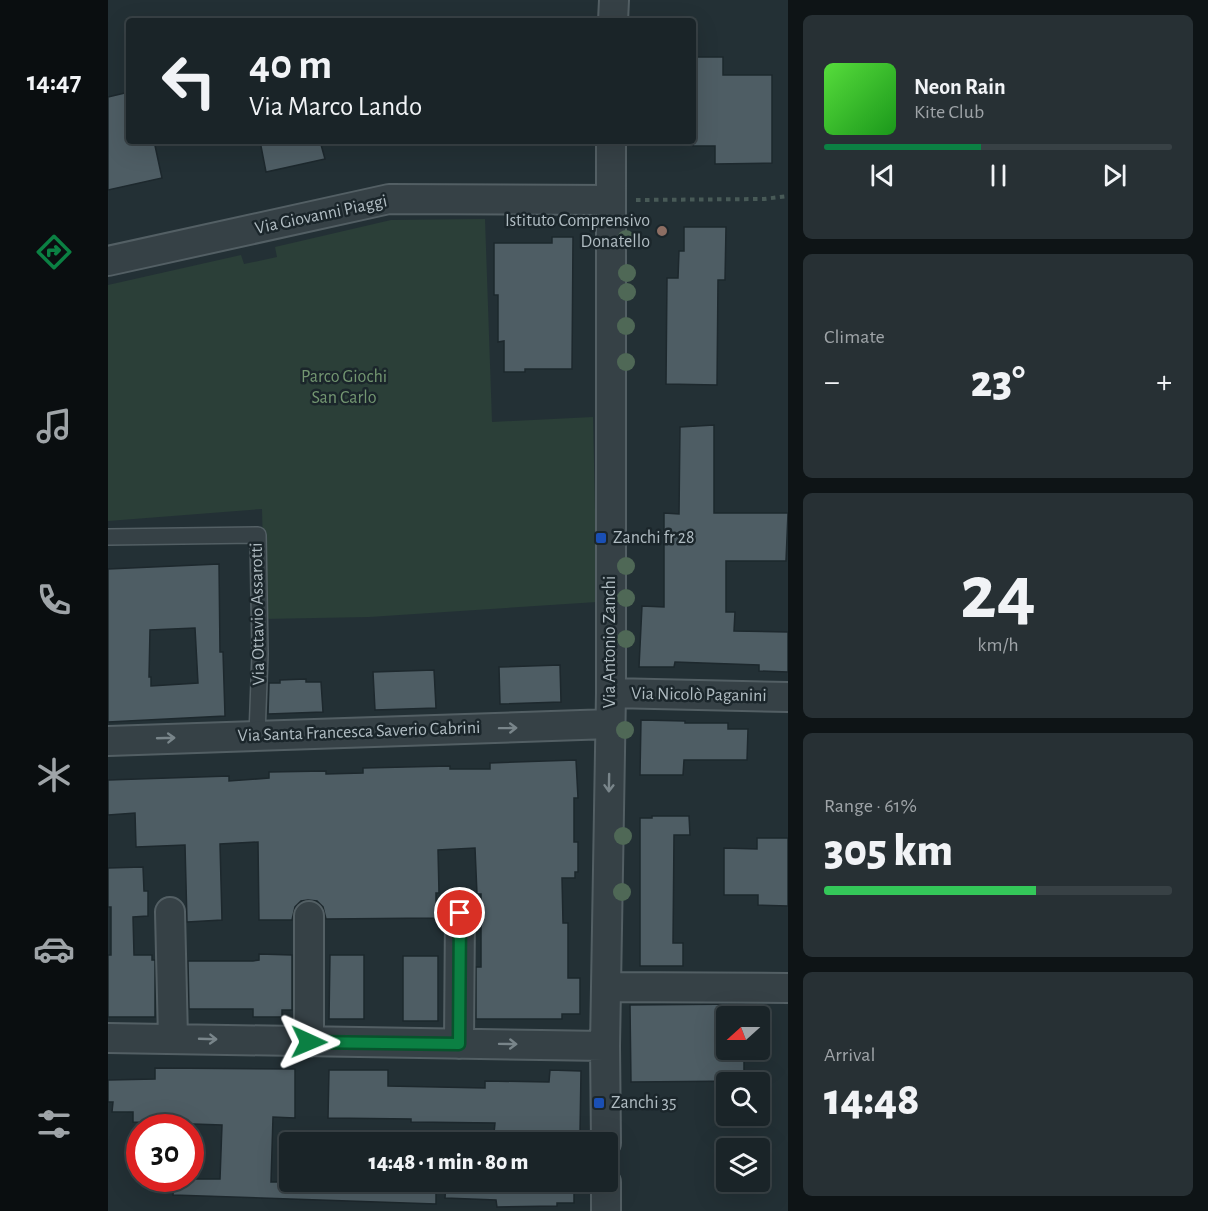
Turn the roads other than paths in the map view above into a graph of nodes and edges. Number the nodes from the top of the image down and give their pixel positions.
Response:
1 (614, 0) edge
2 (613, 18) edge
3 (612, 144) edge
4 (621, 200) junction
5 (108, 261) edge
6 (108, 537) edge
7 (611, 693) junction
8 (788, 697) edge
9 (610, 724) junction
10 (257, 735) junction
11 (108, 741) edge
12 (170, 912) dead end
13 (460, 913) dead end
14 (309, 916) dead end
15 (607, 987) junction
16 (788, 988) edge
17 (108, 1038) edge
18 (173, 1038) junction
19 (309, 1042) junction
20 (459, 1044) junction
21 (605, 1046) junction
22 (606, 1132) edge
23 (606, 1192) edge
24 (606, 1211) edge

1 - 2 street
3 - 4 street, Via Antonio Zanchi
4 - 5 street, Via Giovanni Piaggi
4 - 7 street, Via Antonio Zanchi
6 - 10 lane, Via Ottavio Assarotti
7 - 8 street, Via Nicolò Paganini
7 - 9 street, Via Antonio Zanchi
10 -> 9 street, Via Santa Francesca Saverio Cabrini
9 -> 15 street, Via Antonio Zanchi
11 -> 10 street, Via Santa Francesca Saverio Cabrini
12 - 18 street
13 - 20 street
14 - 19 street
15 - 16 street
15 - 21 street, Via Antonio Zanchi
17 - 18 street
18 -> 19 street
19 - 20 street
20 -> 21 street
21 - 22 street, Via Antonio Zanchi
23 - 24 street

